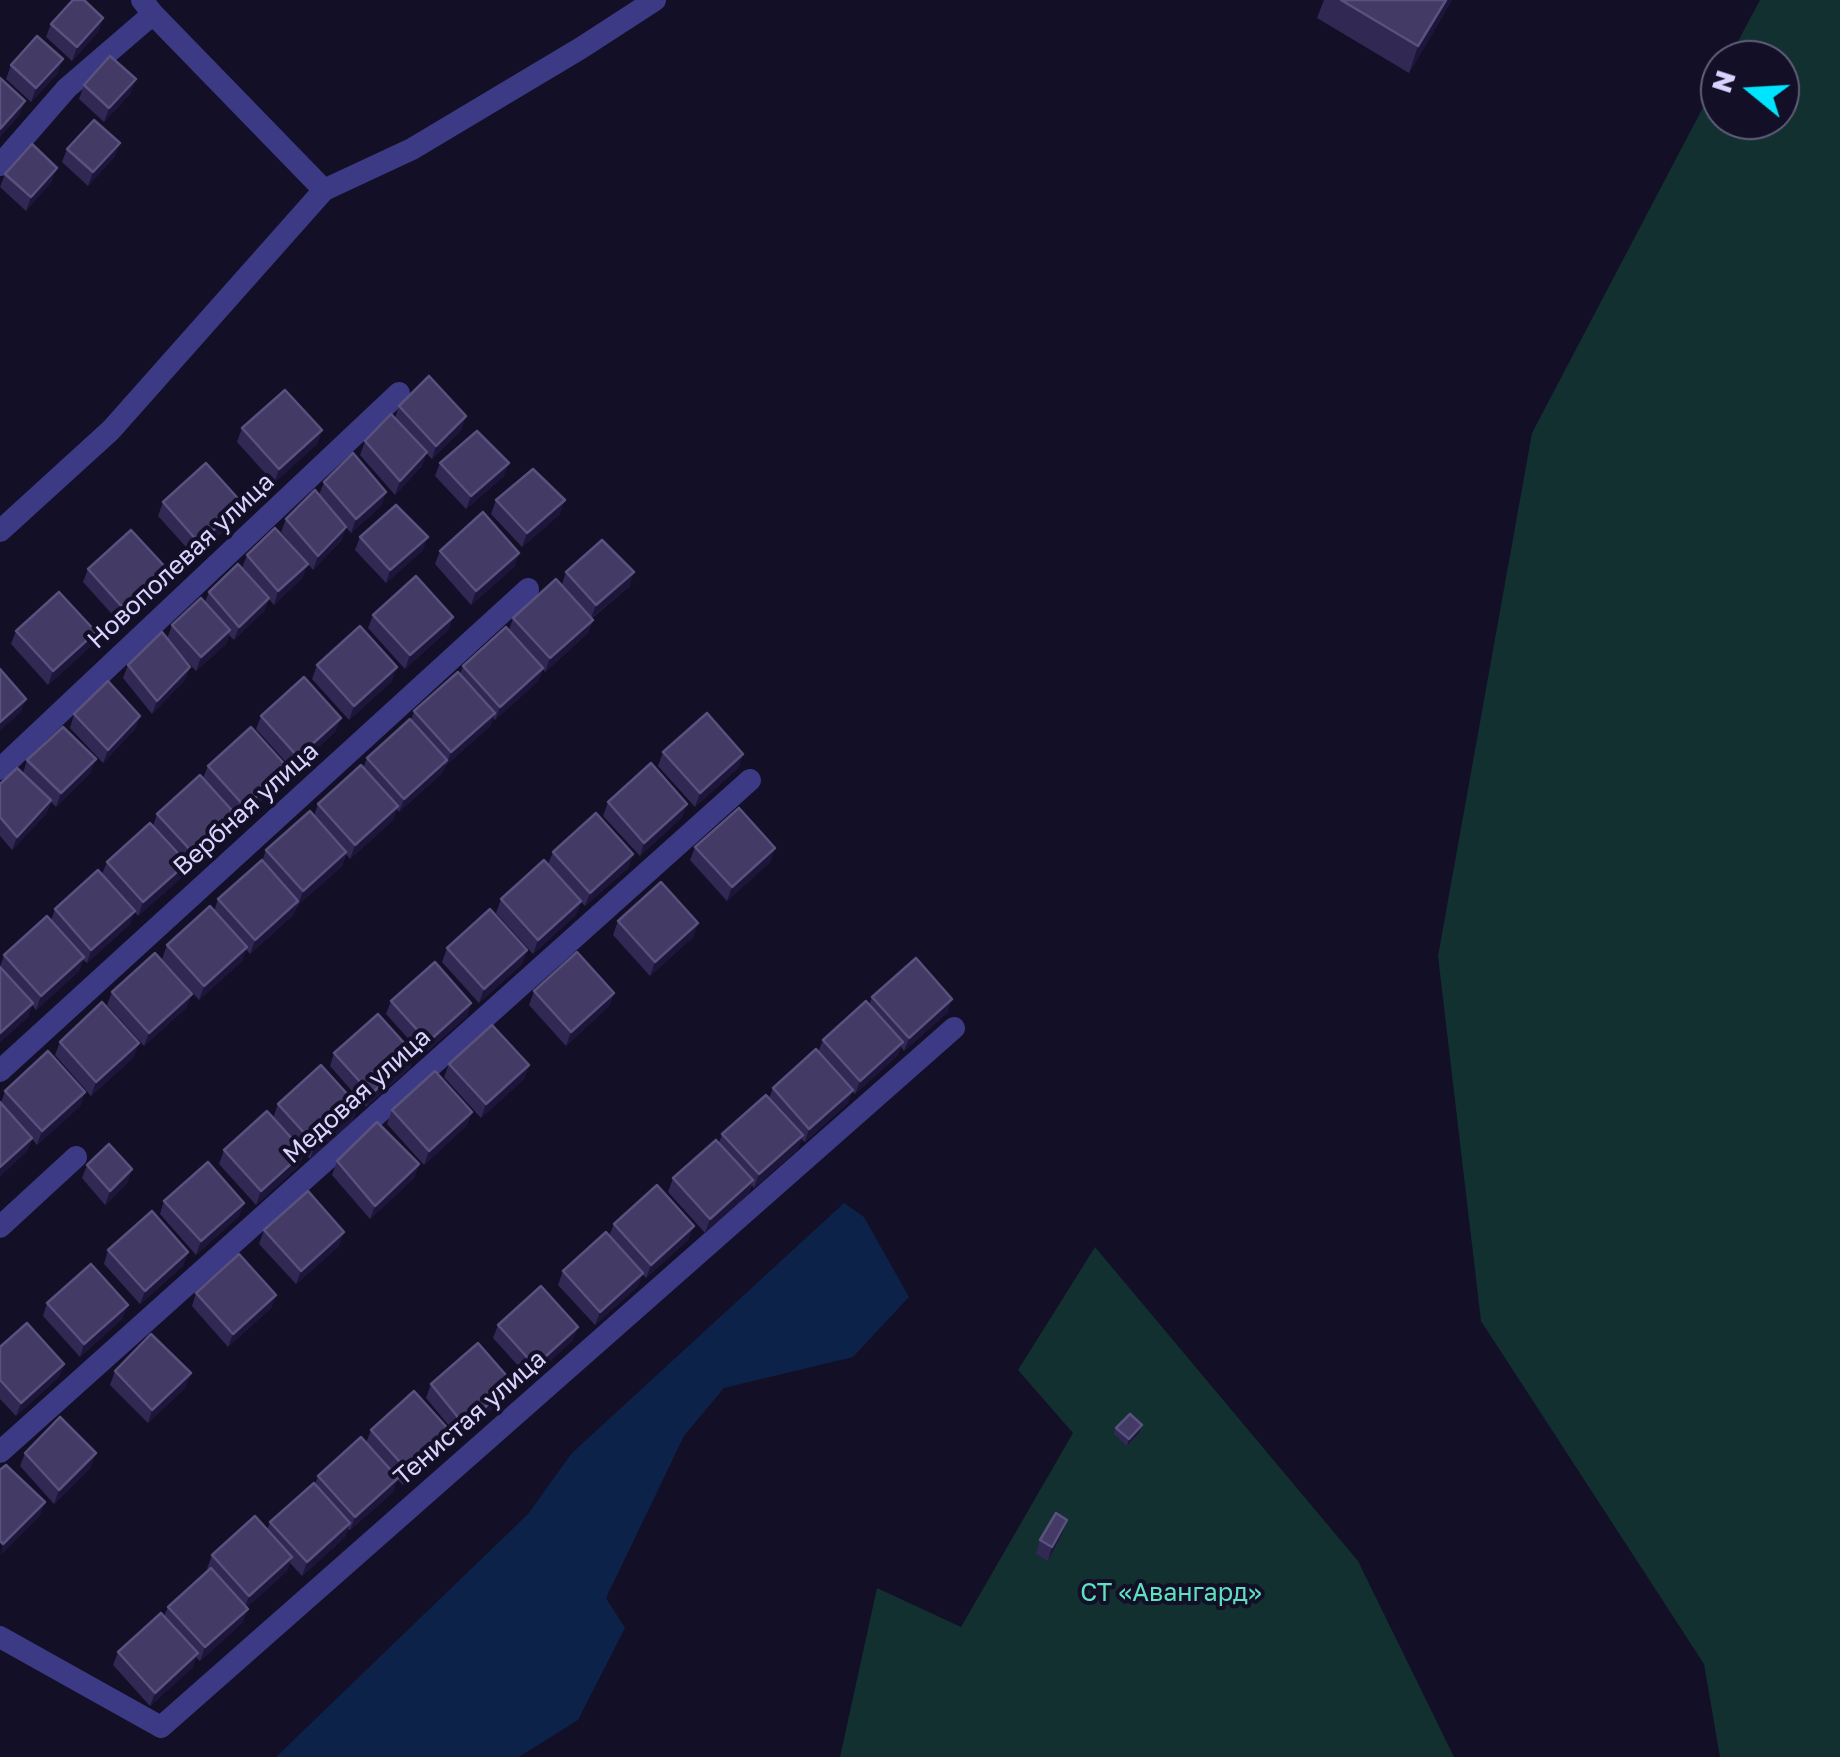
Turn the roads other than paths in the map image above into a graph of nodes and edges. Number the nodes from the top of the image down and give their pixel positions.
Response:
1 (655, 0) edge
2 (148, 7) edge
3 (0, 165) edge
4 (324, 190) junction
5 (400, 392) dead end
6 (0, 531) edge
7 (528, 588) dead end
8 (0, 769) edge
9 (750, 780) dead end
10 (954, 1028) dead end
11 (0, 1070) edge
12 (76, 1156) dead end
13 (0, 1226) edge
14 (0, 1452) edge
15 (0, 1637) edge

1 - 4 street
2 - 3 street
2 - 4 street
4 - 6 street
5 - 8 street, Новополевая улица
7 - 11 street, Вербная улица
9 - 14 street, Медовая улица
10 - 15 street, Тенистая улица
12 - 13 street

